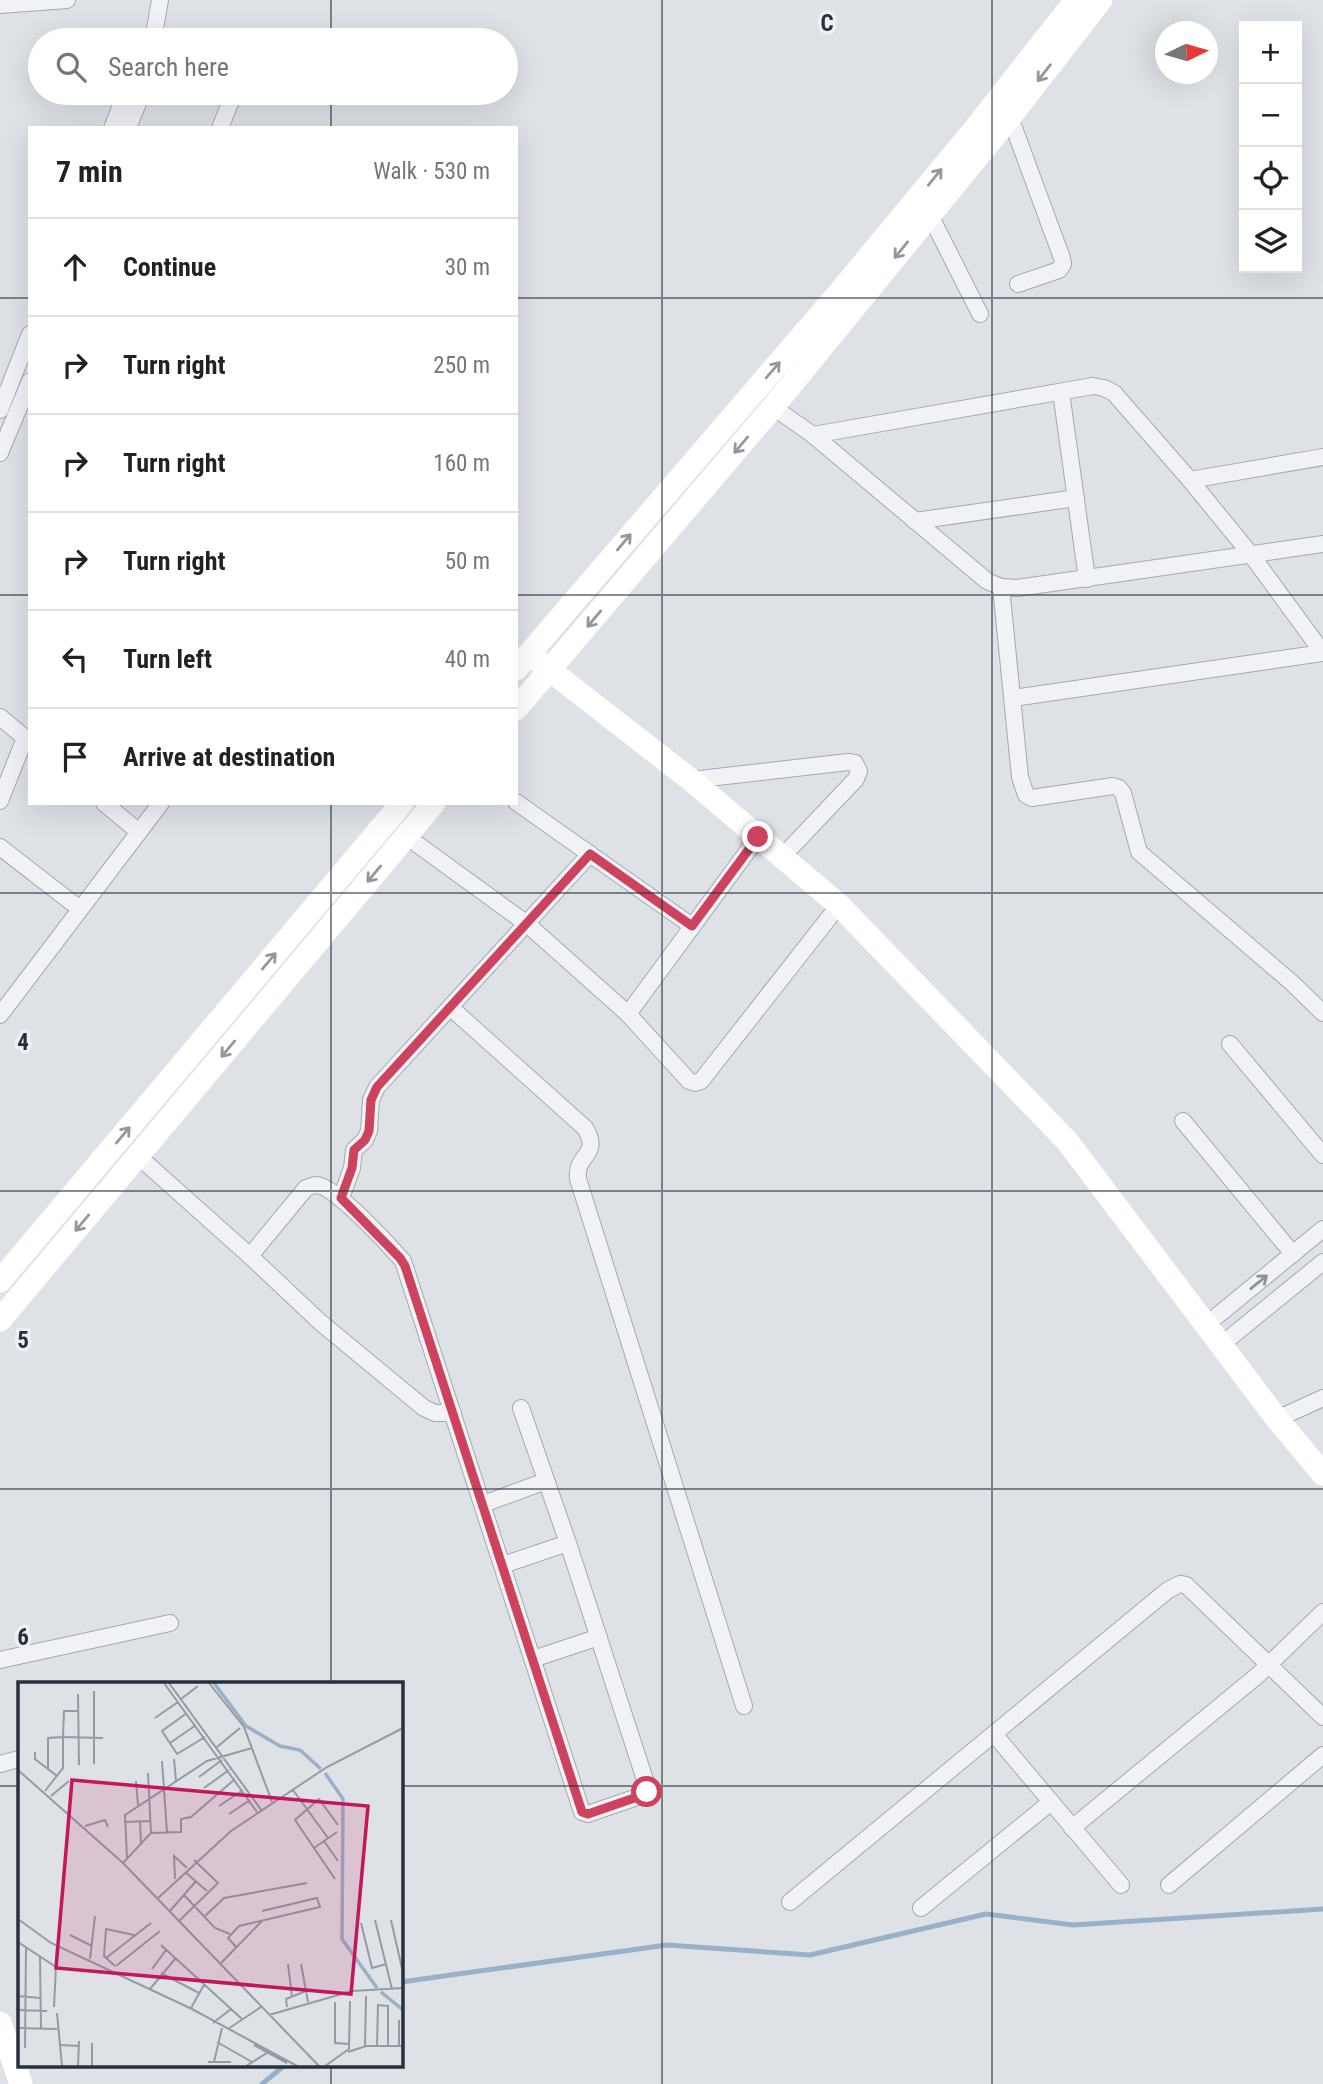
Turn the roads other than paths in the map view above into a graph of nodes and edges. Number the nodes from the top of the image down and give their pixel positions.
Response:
1 (67, 0) edge
2 (160, 0) edge
3 (1076, 0) edge
4 (1101, 0) edge
5 (5, 3) edge
6 (154, 28) edge
7 (1062, 35) junction
8 (121, 105) edge
9 (137, 105) edge
10 (229, 105) edge
11 (1010, 117) junction
12 (113, 126) edge
13 (129, 126) edge
14 (221, 126) edge
15 (930, 215) junction
16 (1018, 284) dead end
17 (980, 314) dead end
18 (28, 343) edge
19 (1061, 391) junction
20 (28, 392) edge
21 (773, 407) junction
22 (0, 410) edge
23 (813, 435) junction
24 (0, 453) edge
25 (1323, 457) edge
26 (1190, 480) junction
27 (1076, 498) junction
28 (915, 521) junction
29 (1323, 544) edge
30 (1252, 556) junction
31 (1087, 579) junction
32 (1001, 587) junction
33 (1323, 653) edge
34 (523, 661) edge
35 (551, 670) junction
36 (1013, 698) junction
37 (518, 707) edge
38 (0, 717) edge
39 (28, 740) edge
40 (691, 780) junction
41 (0, 801) edge
42 (518, 803) edge
43 (106, 805) edge
44 (159, 805) edge
45 (400, 805) edge
46 (432, 805) edge
47 (139, 832) junction
48 (406, 836) junction
49 (758, 837) junction
50 (0, 847) edge
51 (590, 854) junction
52 (782, 857) junction
53 (839, 905) junction
54 (80, 909) junction
55 (527, 925) junction
56 (692, 926) junction
57 (450, 1007) junction
58 (1323, 1013) edge
59 (628, 1014) junction
60 (0, 1015) edge
61 (1230, 1044) dead end
62 (1183, 1121) dead end
63 (1323, 1155) edge
64 (138, 1156) junction
65 (341, 1198) junction
66 (1323, 1229) edge
67 (1293, 1254) junction
68 (250, 1256) junction
69 (1323, 1262) edge
70 (0, 1281) edge
71 (0, 1320) edge
72 (1206, 1325) junction
73 (1221, 1345) junction
74 (1323, 1398) edge
75 (521, 1408) dead end
76 (1269, 1408) junction
77 (453, 1413) junction
78 (1323, 1474) edge
79 (546, 1480) junction
80 (483, 1504) junction
81 (568, 1542) junction
82 (503, 1565) junction
83 (1323, 1612) edge
84 (170, 1623) dead end
85 (599, 1637) junction
86 (533, 1659) junction
87 (0, 1660) edge
88 (1270, 1664) junction
89 (744, 1706) dead end
90 (1323, 1717) edge
91 (994, 1734) junction
92 (1323, 1755) edge
93 (18, 1759) edge
94 (0, 1764) edge
95 (1051, 1802) junction
96 (1072, 1828) junction
97 (1121, 1885) dead end
98 (1169, 1885) dead end
99 (790, 1902) dead end
100 (921, 1908) dead end
101 (0, 2023) edge
102 (21, 2084) edge

1 - 5 street
2 - 6 street
3 - 7 main road
4 - 7 main road
7 -> 11 main road
34 -> 7 main road
8 - 12 street
9 - 13 street
10 - 14 street
11 - 15 main road
11 - 16 street
15 - 17 street
15 -> 21 main road
18 - 22 street
19 - 23 street
19 - 26 street
19 - 27 street
20 - 24 street
21 - 23 street
21 -> 35 main road
23 - 28 street
25 - 26 street
26 - 30 street
27 - 28 street
27 - 31 street
28 - 32 street
29 - 30 street
30 - 31 street
30 - 33 street
31 - 32 street
32 - 36 street
33 - 36 street
34 - 35 main road
35 - 37 main road
35 - 40 main road
36 - 58 street
38 - 39 street
39 - 41 street
40 - 49 main road
40 - 52 street
42 - 51 street
43 - 47 street
44 - 47 street
70 -> 45 main road
46 - 48 main road
47 - 54 street
48 - 55 street
48 -> 64 main road
49 - 52 main road
49 - 56 street
50 - 54 street
51 - 55 street
51 - 56 street
52 - 53 main road
53 - 59 street
53 - 72 main road
54 - 60 street
55 - 57 street
55 - 59 street
56 - 59 street
57 - 65 street
57 - 89 street
61 - 63 street
62 - 67 street
64 - 68 street
64 -> 71 main road
65 - 68 street
65 - 77 street
66 - 67 street
72 -> 67 street
68 - 77 street
69 - 73 street
72 - 73 main road
73 - 76 main road
74 - 76 street
75 - 79 street
76 - 78 main road
77 - 80 street
79 - 80 street
79 - 81 street
80 - 82 street
81 - 82 street
81 - 85 street
82 - 86 street
83 - 88 street
84 - 87 street
85 - 86 street
85 - 86 street
88 - 90 street
88 - 91 street
88 - 96 street
91 - 95 street
91 - 99 street
92 - 98 street
93 - 94 street
95 - 96 street
95 - 100 street
96 - 97 street
101 - 102 main road

